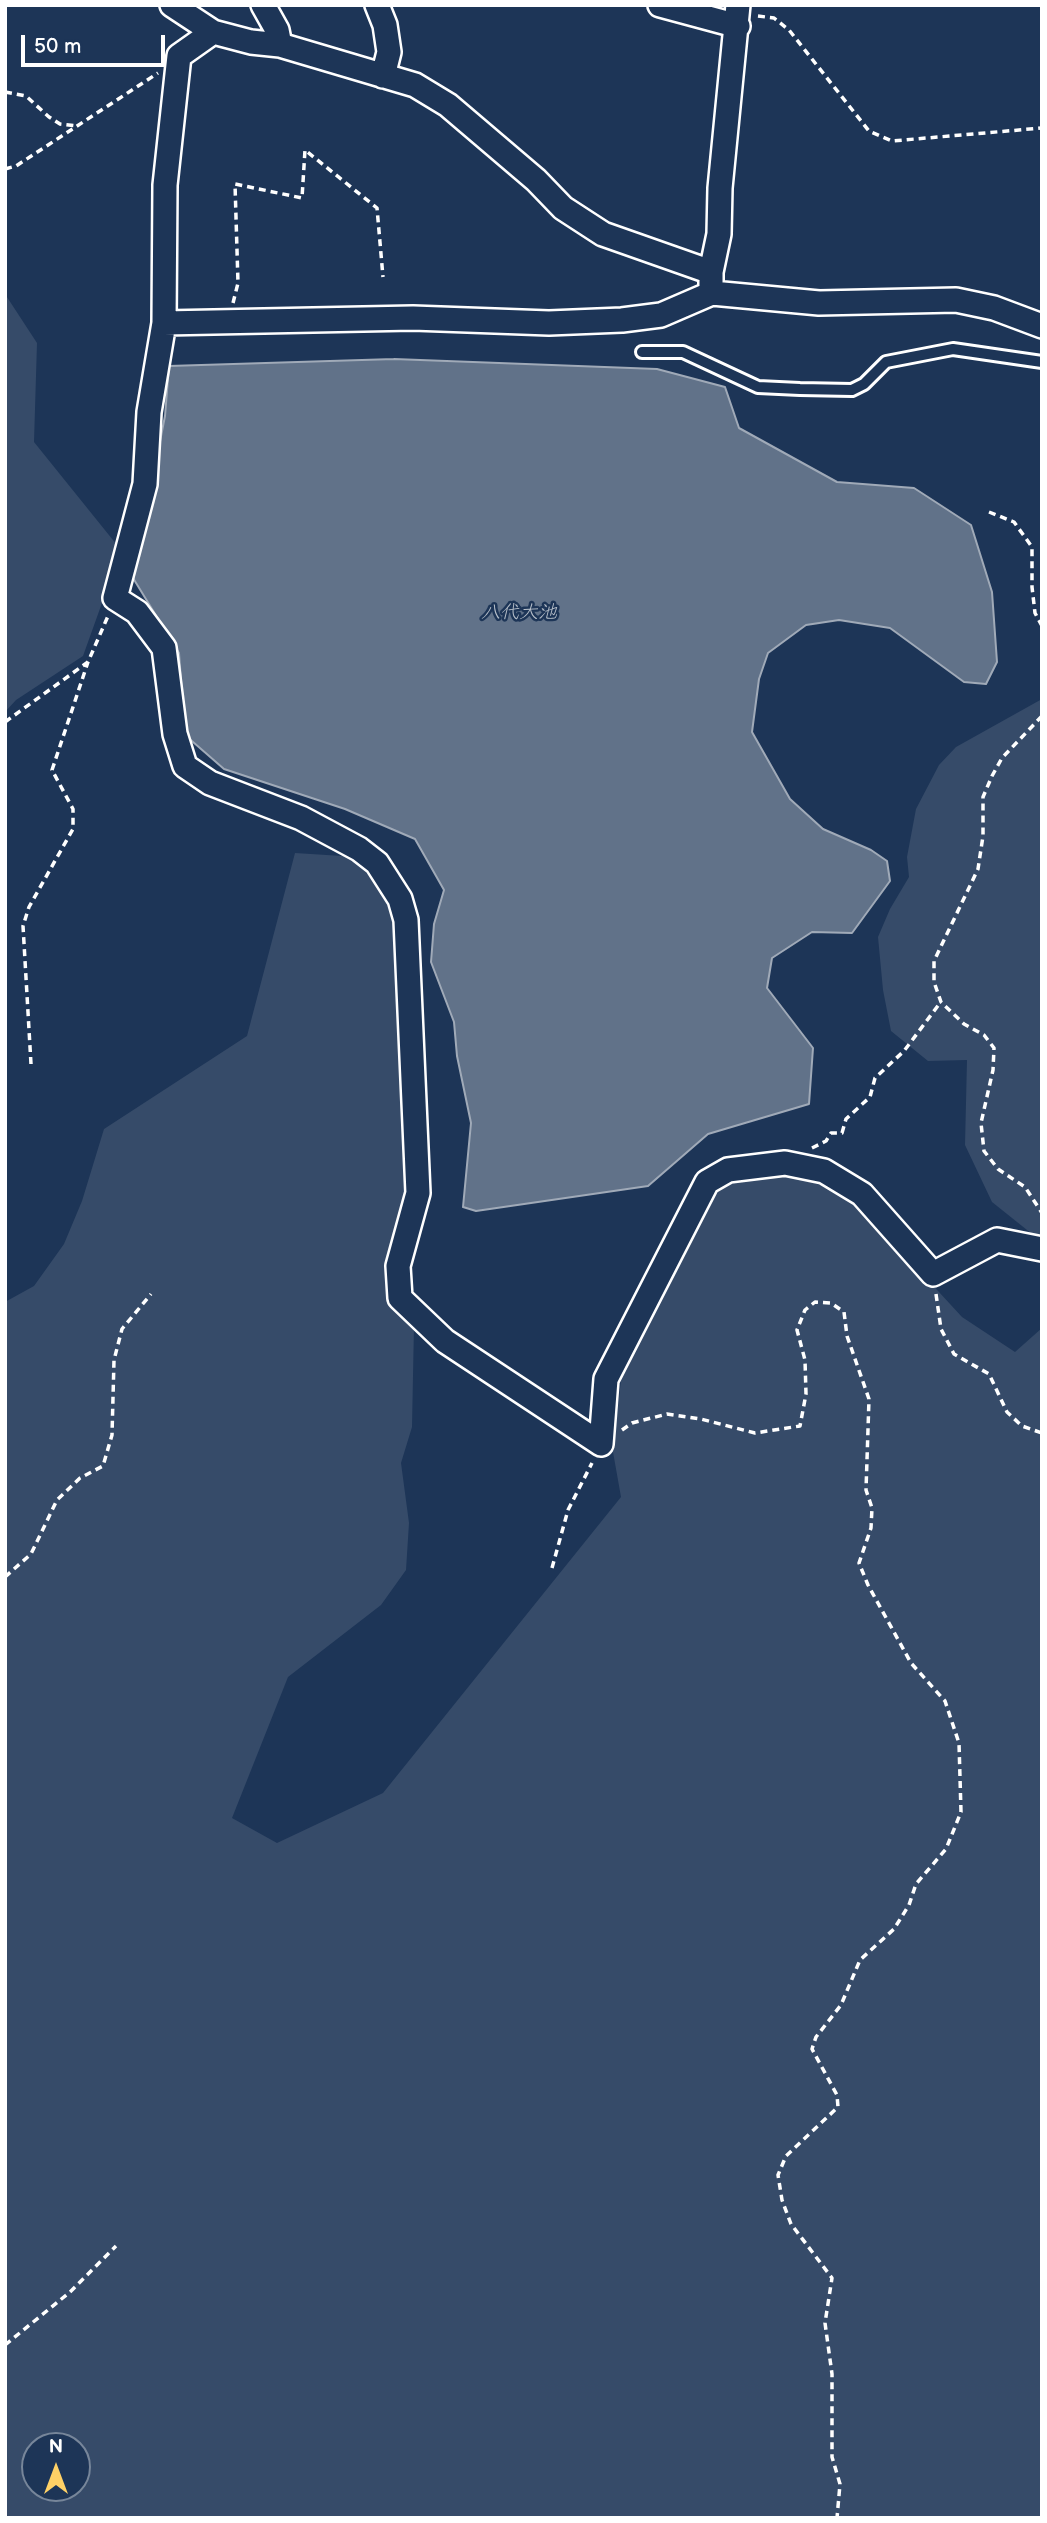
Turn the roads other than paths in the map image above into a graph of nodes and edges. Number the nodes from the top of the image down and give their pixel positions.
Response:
1 (172, 5) edge
2 (263, 5) edge
3 (377, 5) edge
4 (660, 5) edge
5 (738, 15) edge
6 (213, 32) junction
7 (280, 45) junction
8 (383, 76) junction
9 (711, 283) junction
10 (164, 323) junction
11 (1042, 326) edge
12 (642, 352) dead end
13 (1042, 362) edge
14 (1042, 1250) edge

1 - 6 street
2 - 7 street
3 - 8 street
4 - 5 street
5 - 9 street
6 - 7 street
6 - 10 street
7 - 8 street
8 - 9 street
9 - 10 street
9 - 11 street
10 - 14 street
12 - 13 lane

